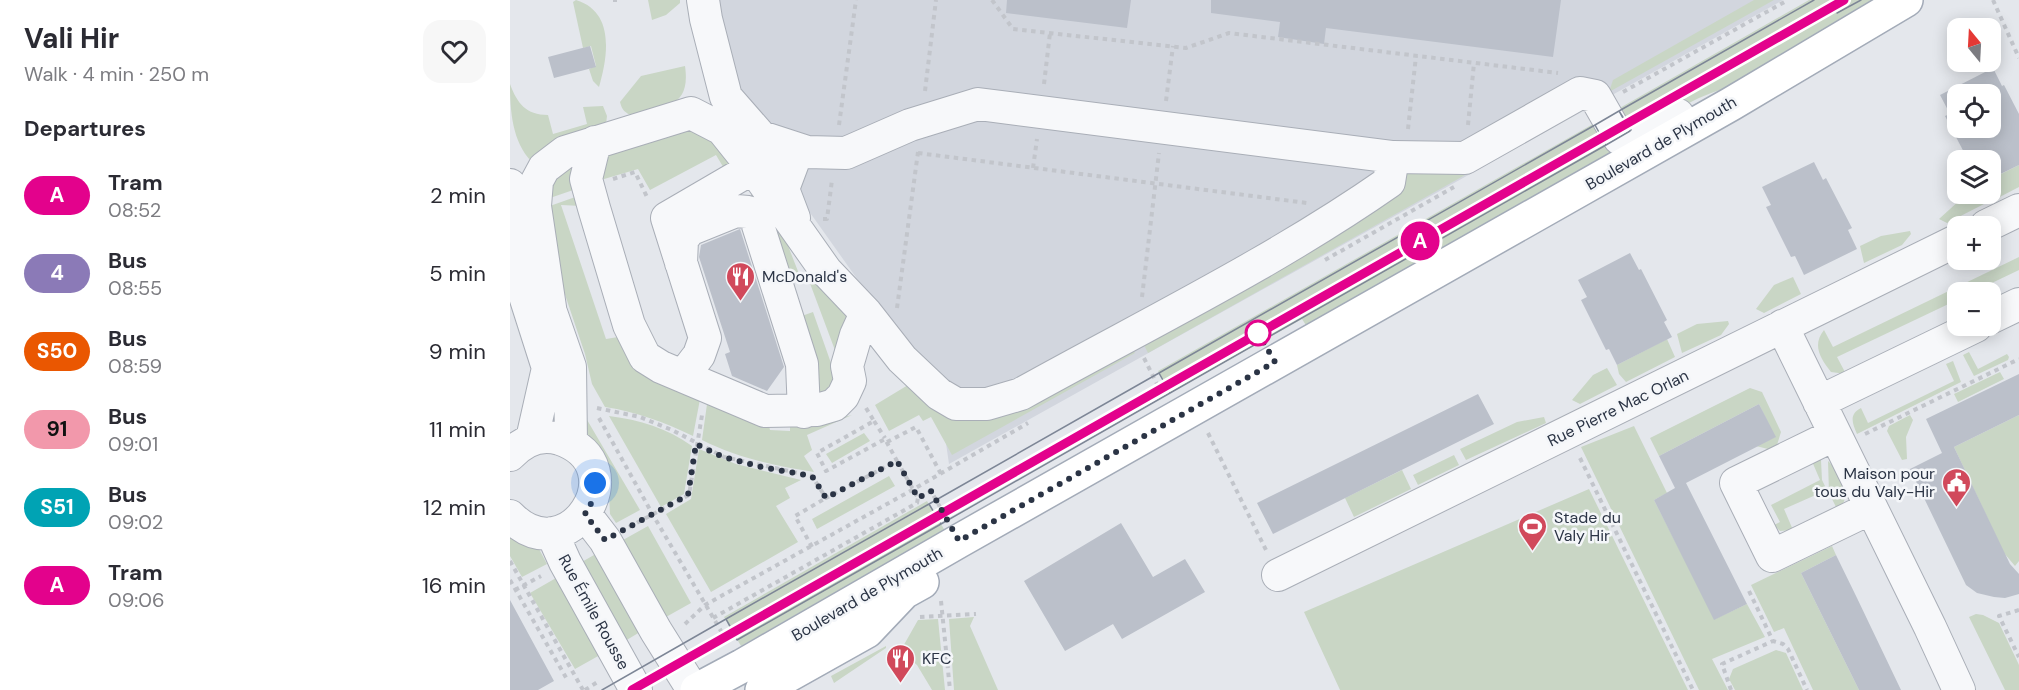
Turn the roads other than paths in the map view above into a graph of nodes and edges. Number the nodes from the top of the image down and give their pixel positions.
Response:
1 (703, 0) edge
2 (1906, 0) edge
3 (717, 65) junction
4 (1731, 104) junction
5 (691, 113) junction
6 (595, 142) junction
7 (793, 147) junction
8 (1399, 158) junction
9 (754, 169) junction
10 (510, 185) edge
11 (2019, 210) edge
12 (2001, 219) edge
13 (801, 239) junction
14 (1947, 245) edge
15 (510, 249) edge
16 (681, 264) junction
17 (2019, 304) edge
18 (2001, 313) edge
19 (551, 314) junction
20 (881, 315) junction
21 (1782, 326) junction
22 (1955, 336) edge
23 (902, 359) junction
24 (695, 381) junction
25 (850, 381) junction
26 (1819, 402) junction
27 (804, 412) junction
28 (1179, 425) junction
29 (1837, 440) junction
30 (571, 443) junction
31 (521, 447) edge
32 (1871, 508) junction
33 (585, 514) junction
34 (510, 517) edge
35 (552, 533) junction
36 (1278, 574) road end
37 (636, 690) edge
38 (695, 690) edge
39 (762, 690) edge
40 (1959, 690) edge

1 - 3 street
2 - 4 main road, Boulevard de Plymouth
3 - 5 street
3 - 7 street
4 - 8 street
4 - 28 main road, Boulevard de Plymouth
5 - 6 street
5 - 9 street
6 - 19 street
6 - 24 street
7 - 8 street
7 - 9 street
7 - 13 street
8 - 23 street
9 - 13 street
9 - 16 street
10 - 19 street
11 - 12 street
13 - 20 street
14 - 21 street, Rue Pierre Mac Orlan
15 - 31 street
16 - 24 street
16 - 27 street
17 - 18 street
19 - 30 street
20 - 23 street
20 - 25 street
21 - 26 street
21 - 36 street, Rue Pierre Mac Orlan
22 - 26 street
23 - 25 street
24 - 27 street
25 - 27 street
26 - 29 street
28 - 38 main road, Boulevard de Plymouth
28 - 39 main road, Boulevard de Plymouth
29 - 32 street
29 - 32 street
30 - 31 street
30 - 33 street
32 - 40 street
33 - 35 street
33 - 38 street
34 - 35 street
35 - 37 street, Rue Émile Rousse

